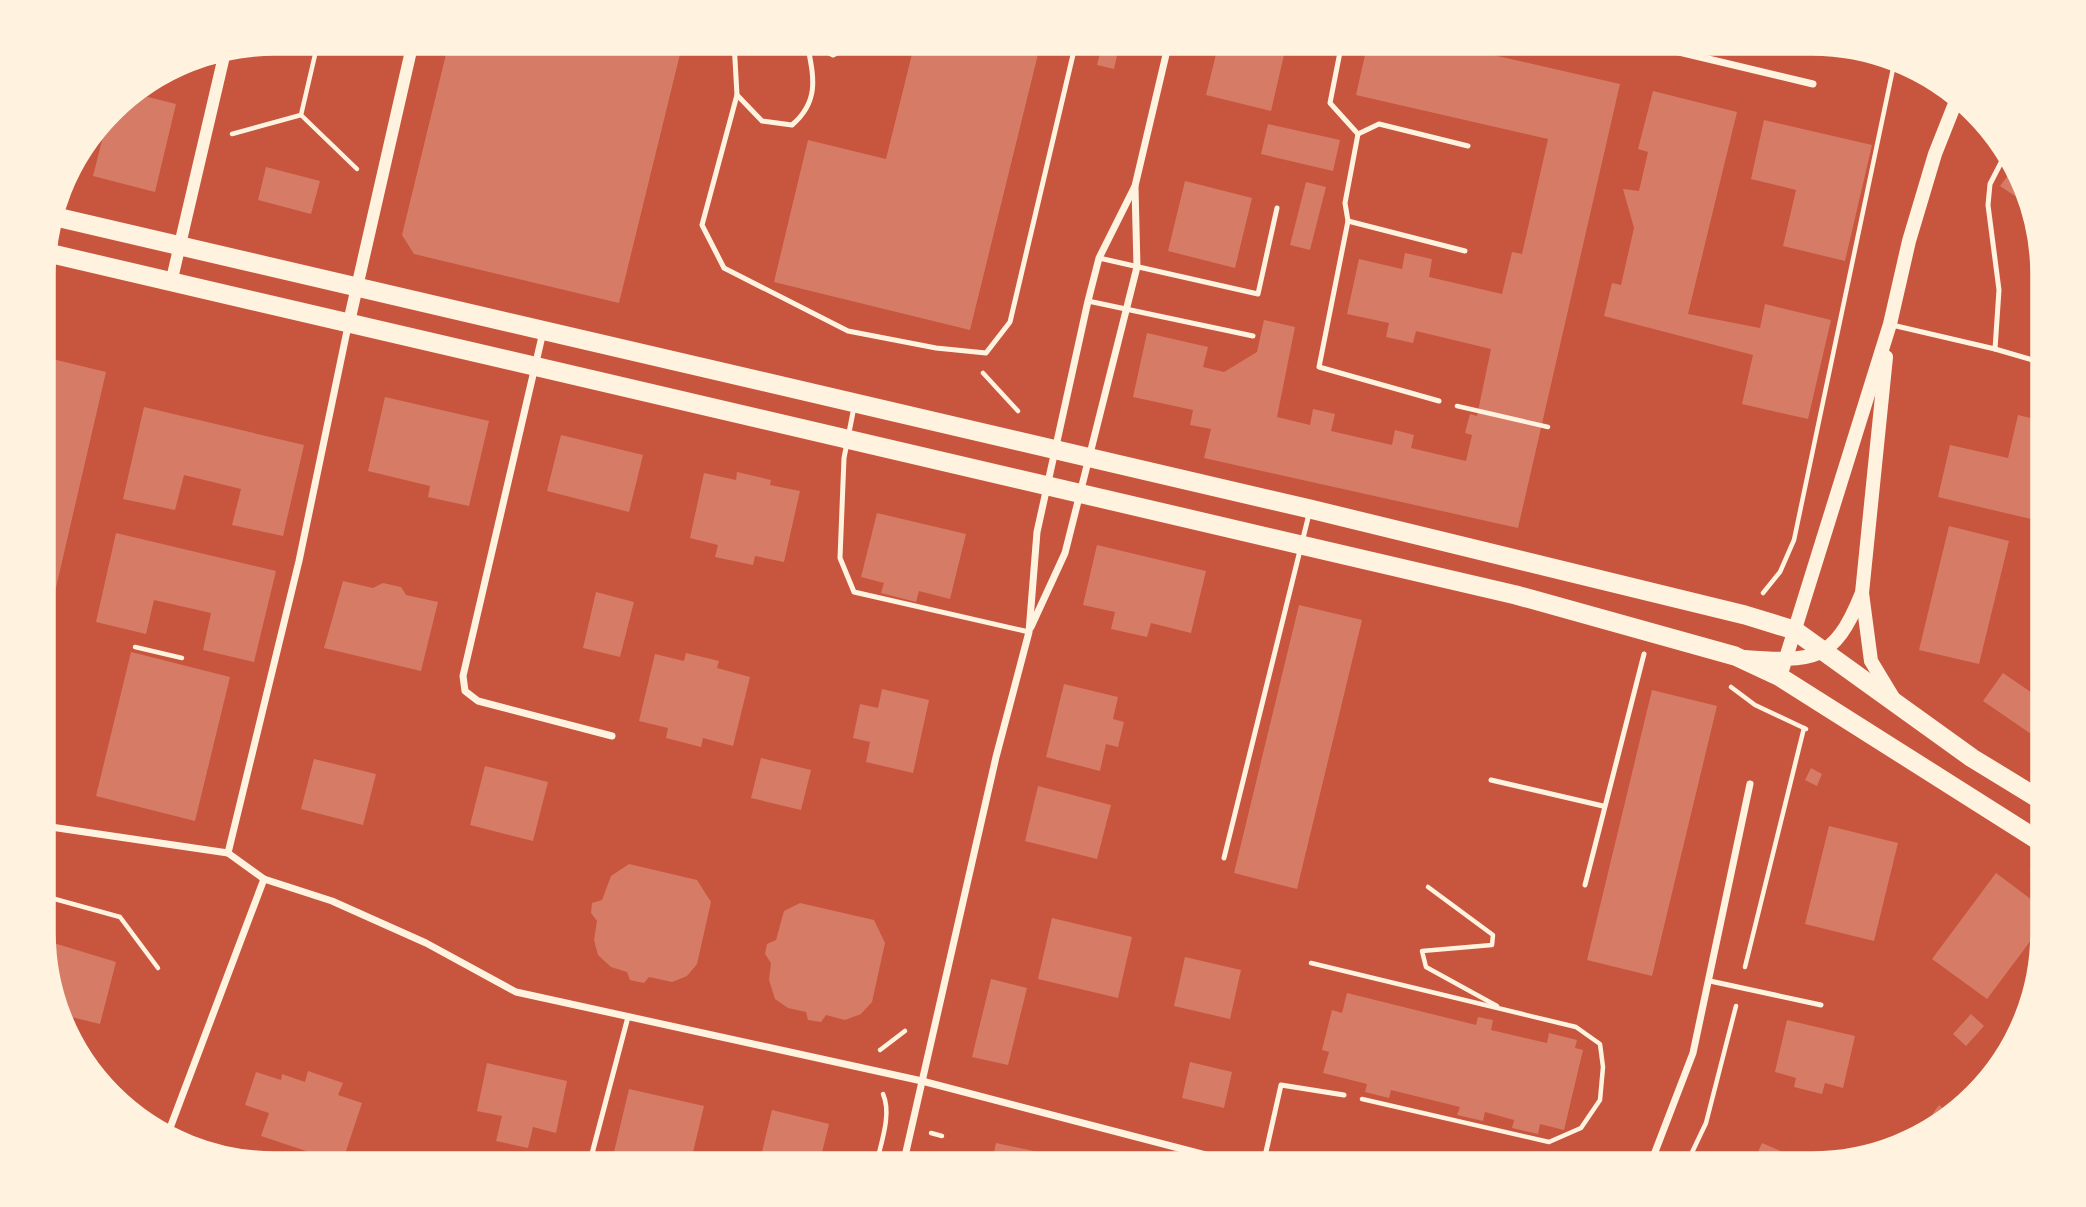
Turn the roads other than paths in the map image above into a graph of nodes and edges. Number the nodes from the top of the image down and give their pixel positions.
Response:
1 (410, 54) edge
2 (735, 54) edge
3 (810, 54) edge
4 (1073, 54) edge
5 (1166, 54) edge
6 (1340, 54) edge
7 (1687, 54) edge
8 (223, 60) edge
9 (1813, 84) dead end
10 (737, 95) junction
11 (1954, 107) edge
12 (1358, 134) junction
13 (1468, 146) dead end
14 (2001, 163) edge
15 (1135, 186) junction
16 (1278, 208) dead end
17 (62, 218) edge
18 (1348, 221) junction
19 (180, 244) junction
20 (1465, 251) dead end
21 (55, 255) edge
22 (1099, 258) junction
23 (1137, 267) junction
24 (171, 283) junction
25 (357, 288) junction
26 (1088, 301) junction
27 (1126, 311) junction
28 (349, 322) junction
29 (1889, 324) junction
30 (543, 331) junction
31 (1253, 336) dead end
32 (1995, 349) junction
33 (2031, 360) edge
34 (534, 366) junction
35 (1439, 401) road end
36 (856, 403) junction
37 (846, 440) junction
38 (1054, 450) junction
39 (1089, 457) junction
40 (1046, 487) junction
41 (1081, 495) junction
42 (1310, 509) junction
43 (1301, 546) junction
44 (1862, 593) junction
45 (1794, 630) junction
46 (1028, 632) junction
47 (1822, 650) junction
48 (1644, 654) dead end
49 (1782, 668) junction
50 (1898, 704) junction
51 (612, 736) dead end
52 (1491, 780) dead end
53 (1751, 785) dead end
54 (2031, 795) edge
55 (1603, 806) junction
56 (54, 827) edge
57 (2031, 838) edge
58 (228, 853) junction
59 (1224, 858) dead end
60 (264, 879) junction
61 (1585, 885) dead end
62 (1710, 981) junction
63 (1821, 1005) dead end
64 (628, 1017) junction
65 (922, 1081) junction
66 (1344, 1095) road end
67 (171, 1126) edge
68 (1196, 1152) edge
69 (1266, 1152) edge
70 (1655, 1152) edge
71 (592, 1153) edge
72 (906, 1153) edge

1 - 25 street
2 - 10 lane
3 - 10 lane
4 - 10 lane
5 - 15 street
6 - 12 lane
7 - 9 street
8 - 19 street
11 - 29 main road
12 - 13 lane
12 - 18 lane
14 - 32 lane
15 - 22 street
15 - 23 street
16 - 23 lane
17 - 19 highway
18 - 20 lane
18 - 35 lane
19 - 24 street
19 - 25 highway
21 - 24 highway
22 - 23 lane
22 - 26 street
23 - 27 street
24 - 28 highway
25 - 28 street
25 - 30 highway
26 - 27 lane
26 - 38 street
27 - 31 lane
27 - 39 street
28 - 34 highway
28 - 58 street
29 - 32 lane
29 - 44 main road
29 - 45 main road
30 - 34 street
30 - 36 highway
32 - 33 lane
34 - 37 highway
34 - 51 street
36 - 37 lane
36 - 38 highway
37 - 40 highway
37 - 46 lane
38 - 39 highway
38 - 40 street
39 - 41 street
39 - 42 highway
40 - 41 highway
40 - 46 street
41 - 43 highway
41 - 46 street
42 - 43 lane
42 - 45 highway
43 - 49 highway
43 - 59 lane
44 - 47 main road
44 - 50 main road
45 - 47 highway
45 - 49 main road
46 - 65 street
47 - 49 main road
47 - 50 highway
48 - 55 lane
49 - 57 highway
50 - 54 highway
52 - 55 lane
53 - 62 street
55 - 61 lane
56 - 58 street
58 - 60 street
60 - 64 street
60 - 67 street
62 - 63 lane
62 - 70 street
64 - 65 street
64 - 71 lane
65 - 68 street
65 - 72 street
66 - 69 lane

